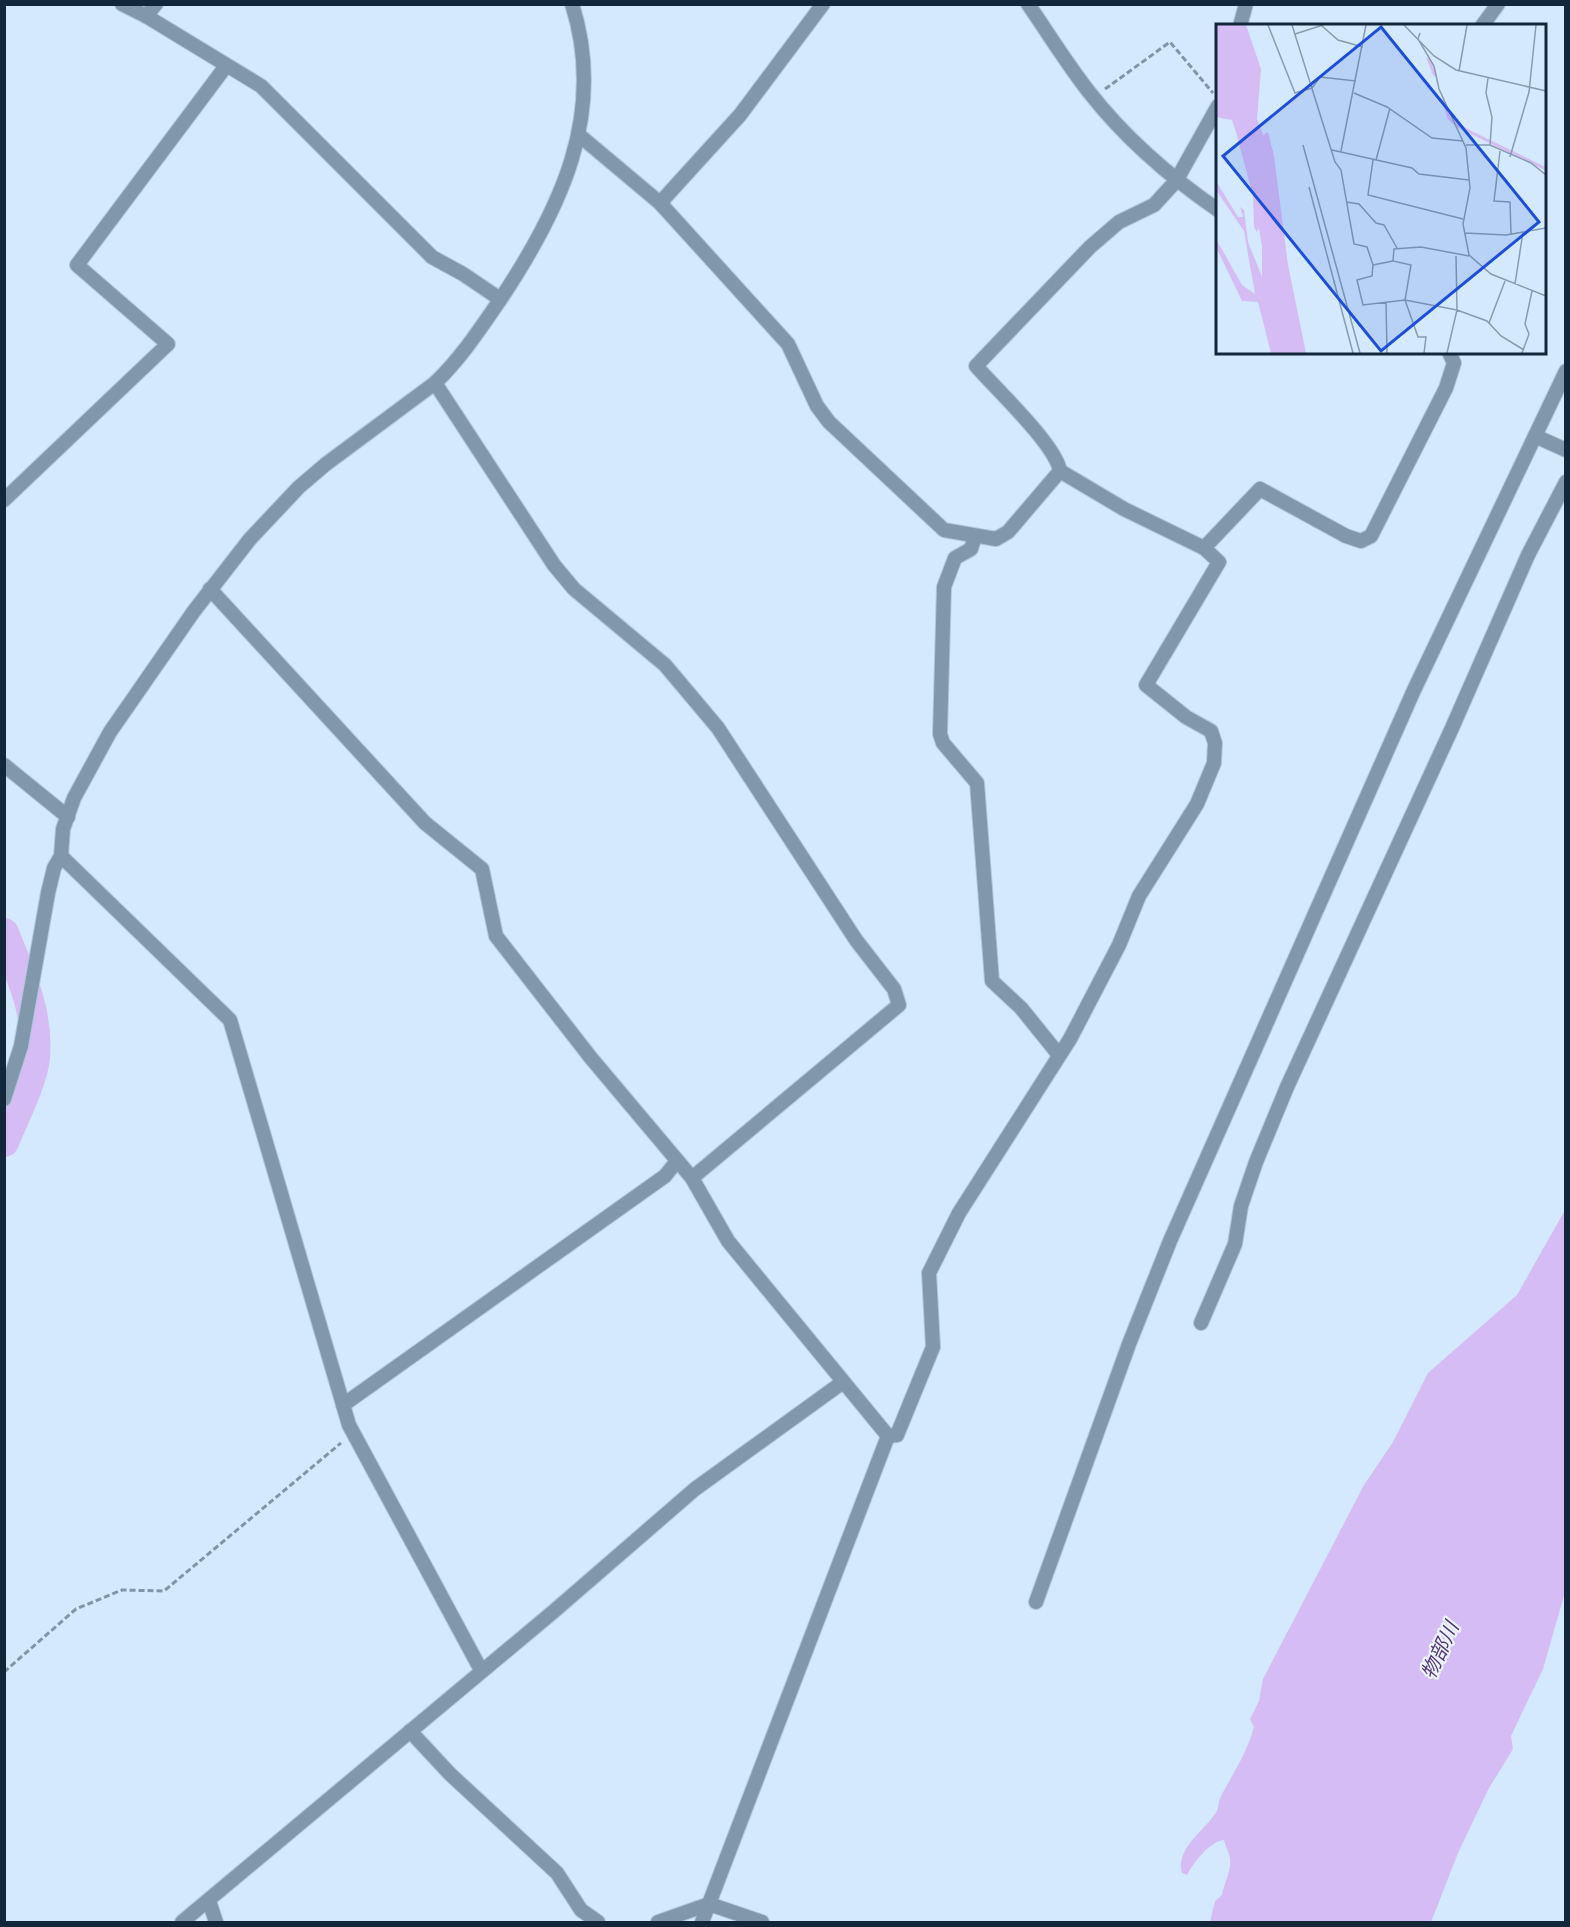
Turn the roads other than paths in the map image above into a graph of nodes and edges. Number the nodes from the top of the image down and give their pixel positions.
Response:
1 (122, 4) edge
2 (156, 4) edge
3 (572, 4) edge
4 (823, 4) edge
5 (1028, 4) edge
6 (1246, 4) edge
7 (1498, 4) edge
8 (146, 16) junction
9 (1241, 24) edge
10 (1483, 24) edge
11 (226, 66) junction
12 (1216, 110) edge
13 (579, 135) junction
14 (1176, 182) junction
15 (660, 203) junction
16 (1216, 209) edge
17 (500, 299) junction
18 (1450, 354) edge
19 (1566, 371) edge
20 (435, 383) junction
21 (1535, 436) junction
22 (1566, 450) edge
23 (1060, 471) junction
24 (1566, 482) edge
25 (4, 500) edge
26 (975, 536) junction
27 (1204, 548) junction
28 (210, 589) junction
29 (4, 765) edge
30 (68, 817) junction
31 (61, 856) junction
32 (1059, 1055) junction
33 (4, 1099) edge
34 (677, 1161) junction
35 (692, 1178) junction
36 (1201, 1323) dead end
37 (843, 1382) junction
38 (343, 1405) junction
39 (888, 1436) junction
40 (1036, 1602) dead end
41 (481, 1670) junction
42 (410, 1731) junction
43 (209, 1901) junction
44 (710, 1904) junction
45 (182, 1923) edge
46 (216, 1923) edge
47 (597, 1923) edge
48 (658, 1923) edge
49 (702, 1923) edge
50 (762, 1923) edge

1 - 8 street
2 - 8 street
3 - 13 street
4 - 15 street
5 - 14 street
6 - 9 street
7 - 10 street
8 - 11 street
11 - 17 street
11 - 25 street
12 - 14 street
13 - 15 street
13 - 17 street
14 - 16 street
14 - 23 street
15 - 26 street
17 - 20 street
18 - 27 street
19 - 21 street
20 - 28 street
20 - 35 street
21 - 22 street
21 - 40 street
23 - 26 street
23 - 27 street
24 - 36 street
26 - 32 street
27 - 32 street
28 - 30 street
28 - 34 street
29 - 30 street
30 - 31 street
31 - 33 street
31 - 38 street
32 - 39 street
34 - 35 street
34 - 38 street
35 - 37 street
37 - 39 street
37 - 41 street
38 - 41 street
39 - 44 street
41 - 42 street
42 - 43 street
42 - 47 street
43 - 45 street
43 - 46 street
44 - 48 street
44 - 49 street
44 - 50 street

